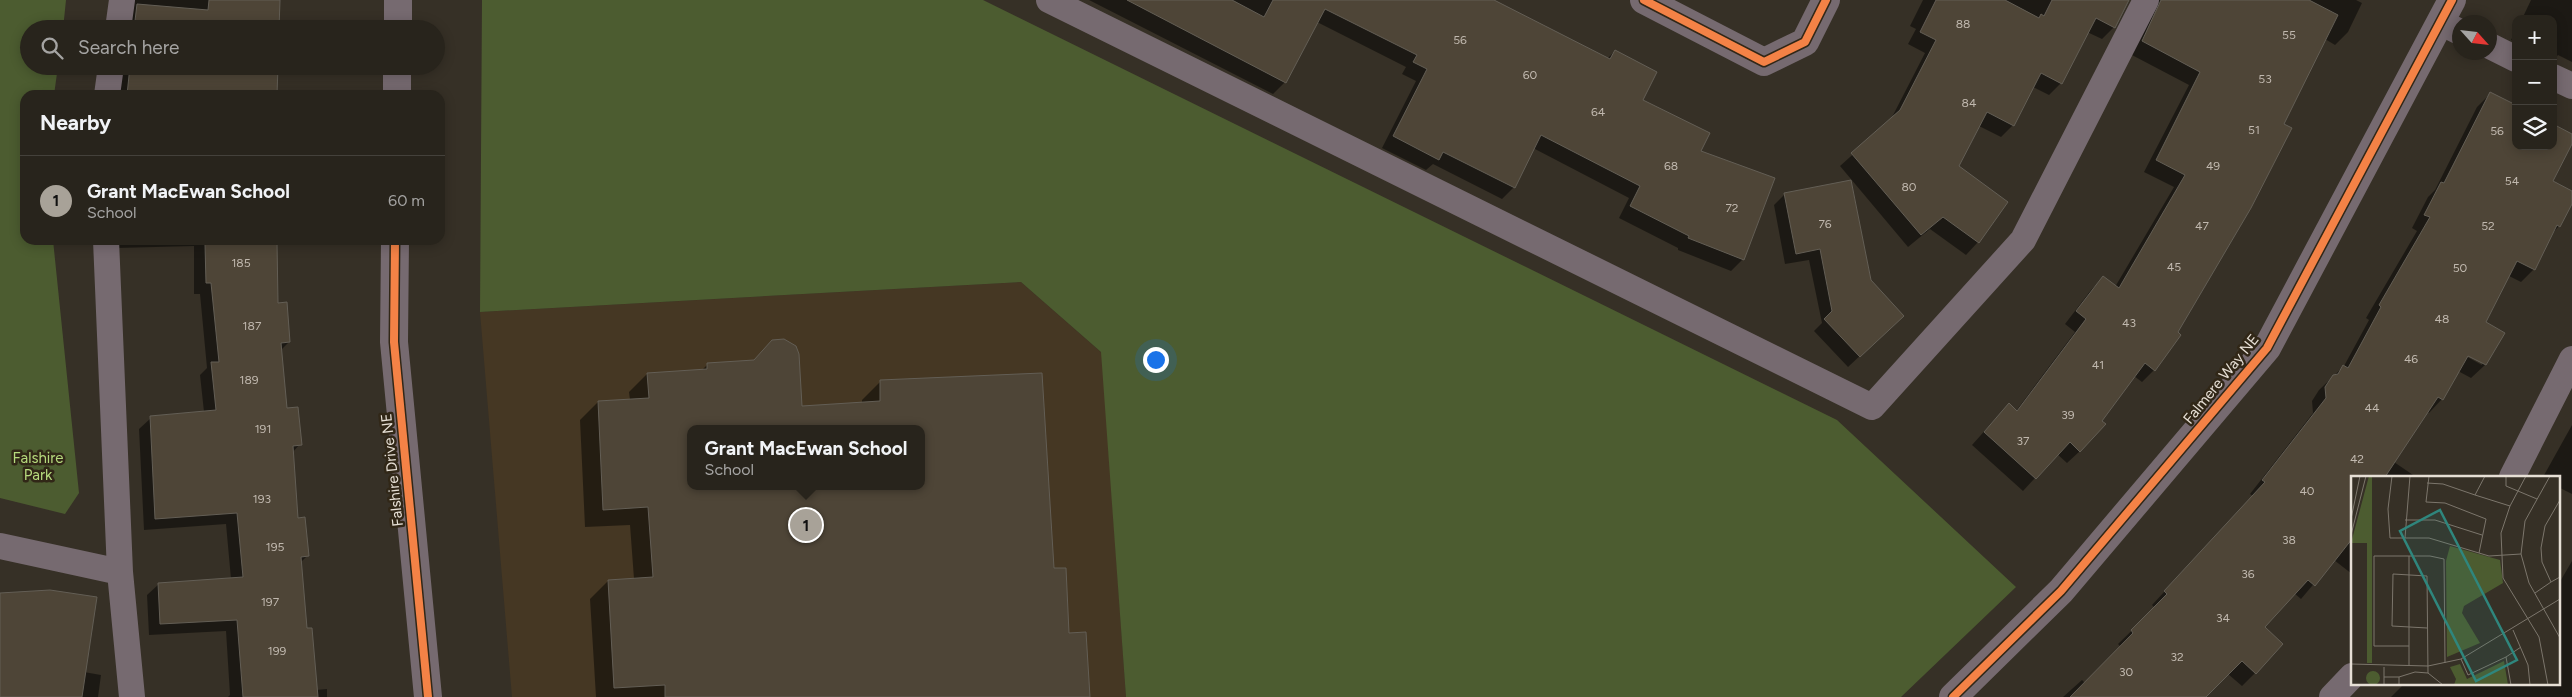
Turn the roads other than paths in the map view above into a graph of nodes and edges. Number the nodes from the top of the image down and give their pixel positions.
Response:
1 (122, 0) edge
2 (398, 0) edge
3 (1049, 0) edge
4 (1644, 0) edge
5 (1826, 0) edge
6 (2146, 0) edge
7 (2451, 18) edge
8 (119, 20) edge
9 (398, 20) edge
10 (2497, 50) edge
11 (2512, 57) edge
12 (110, 75) edge
13 (397, 75) edge
14 (2557, 79) edge
15 (2572, 86) edge
16 (108, 90) edge
17 (397, 90) edge
18 (106, 245) edge
19 (395, 245) edge
20 (2572, 359) edge
21 (2513, 476) edge
22 (0, 546) edge
23 (120, 572) junction
24 (2351, 677) edge
25 (132, 697) edge
26 (428, 697) edge
27 (1953, 697) edge
28 (2332, 697) edge

1 - 8 lane
2 - 9 street
3 - 6 lane
4 - 5 street
7 - 27 street, Falmere Way NE
10 - 11 lane
12 - 16 lane
13 - 17 street
14 - 15 lane
18 - 23 lane
19 - 26 street, Falshire Drive NE
20 - 21 lane
22 - 23 lane
23 - 25 lane
24 - 28 lane

